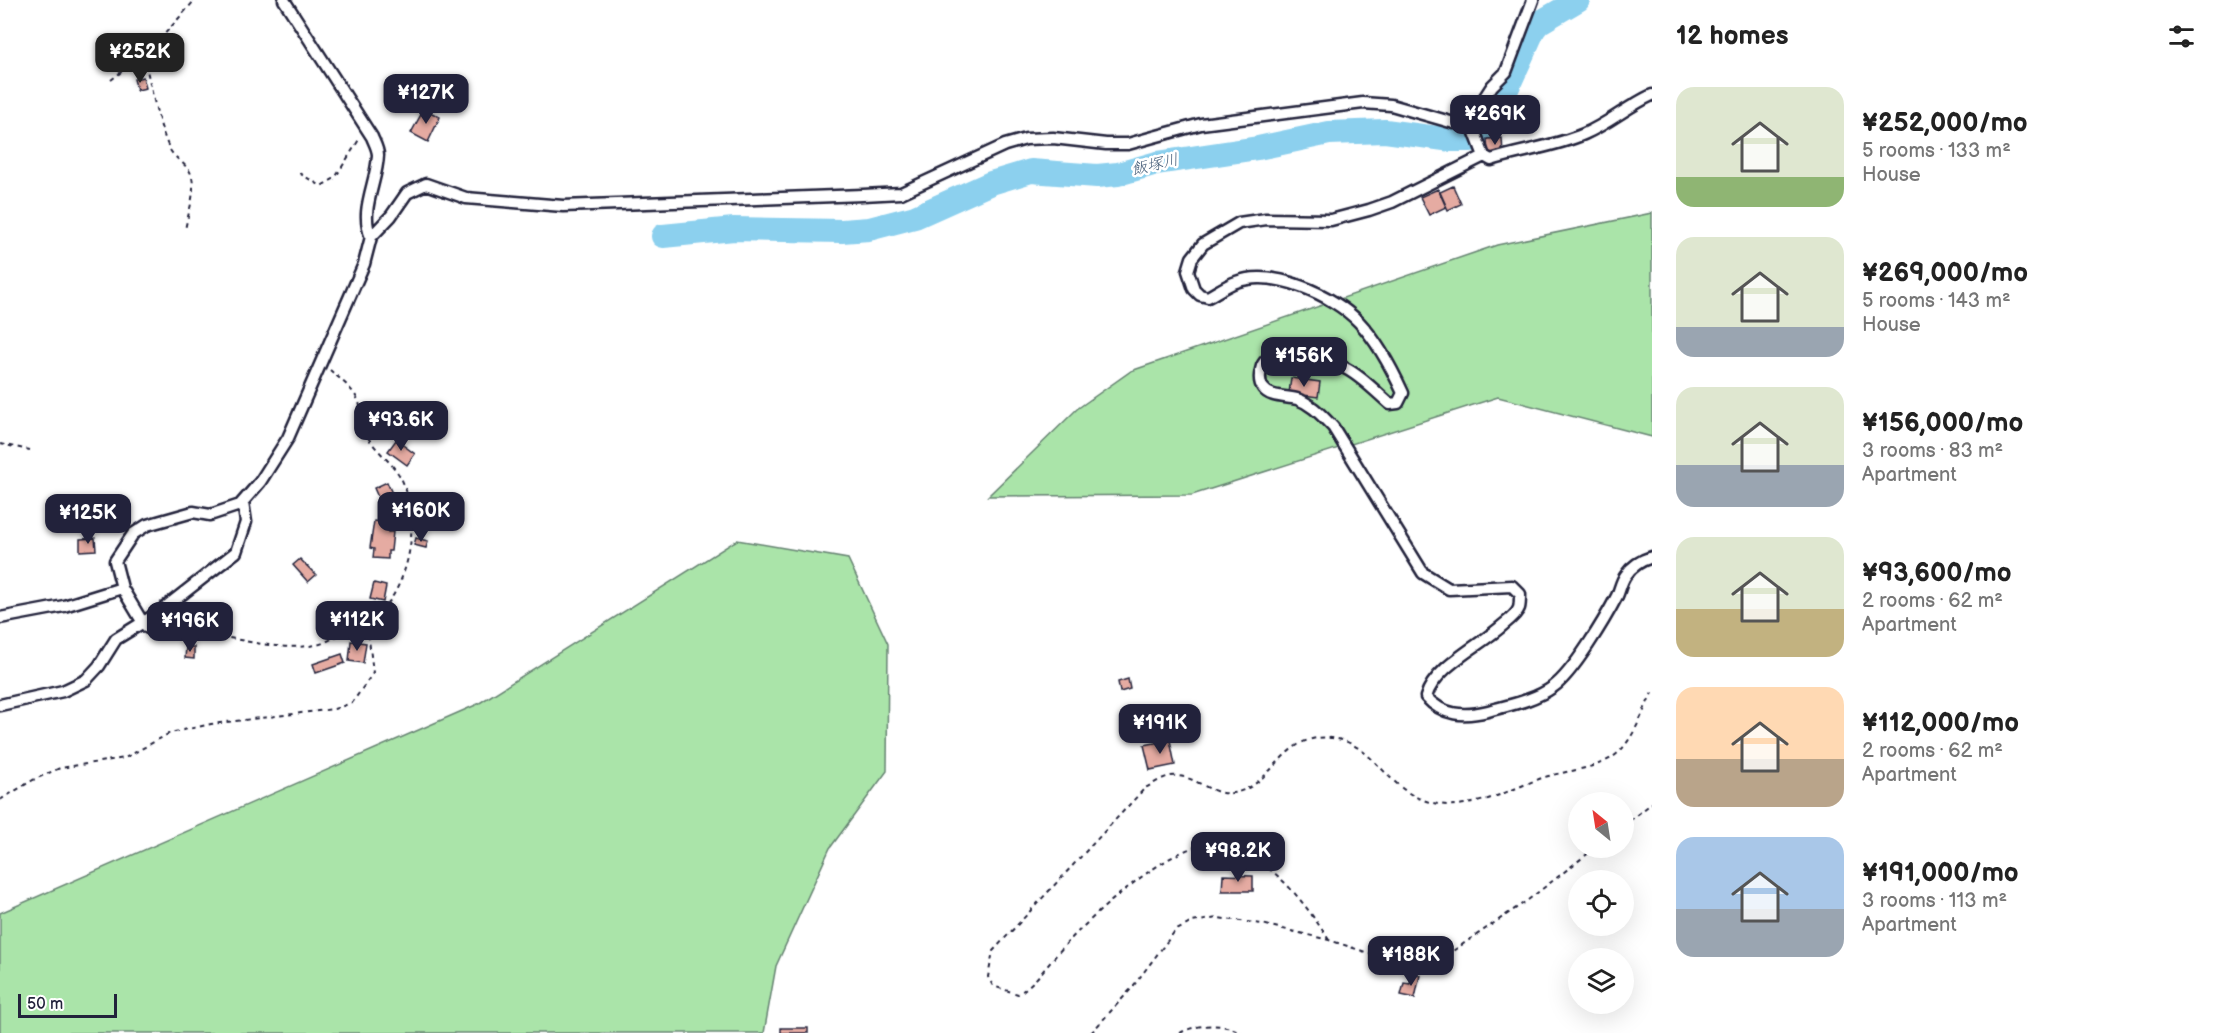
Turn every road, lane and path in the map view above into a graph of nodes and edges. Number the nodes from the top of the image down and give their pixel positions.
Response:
1 (195, 0) edge
2 (284, 0) edge
3 (1533, 0) edge
4 (143, 55) junction
5 (111, 80) dead end
6 (1652, 95) edge
7 (1470, 120) junction
8 (365, 127) junction
9 (1484, 156) junction
10 (299, 173) dead end
11 (185, 230) dead end
12 (371, 237) junction
13 (321, 363) junction
14 (0, 444) edge
15 (30, 450) dead end
16 (243, 502) junction
17 (1652, 557) edge
18 (122, 588) junction
19 (0, 618) edge
20 (367, 621) junction
21 (143, 623) junction
22 (166, 629) joint
23 (1652, 693) edge
24 (0, 705) edge
25 (0, 800) edge
26 (1652, 803) edge
27 (1634, 817) edge
28 (1582, 858) edge
29 (1329, 940) junction
30 (1091, 1033) edge
31 (1180, 1033) edge
32 (1241, 1033) edge

1 - 4 path
2 - 8 street
3 - 7 street
4 - 5 path
4 - 11 path
6 - 9 street
7 - 9 street
7 - 12 street
8 - 10 path
8 - 12 street
9 - 17 street
12 - 13 street
13 - 16 street
13 - 20 path
14 - 15 path
16 - 18 street
16 - 21 street
18 - 19 street
18 - 21 street
20 - 22 path
20 - 25 path
21 - 22 street
21 - 24 street
23 - 29 path
26 - 27 path
28 - 29 path
29 - 30 path
31 - 32 path

